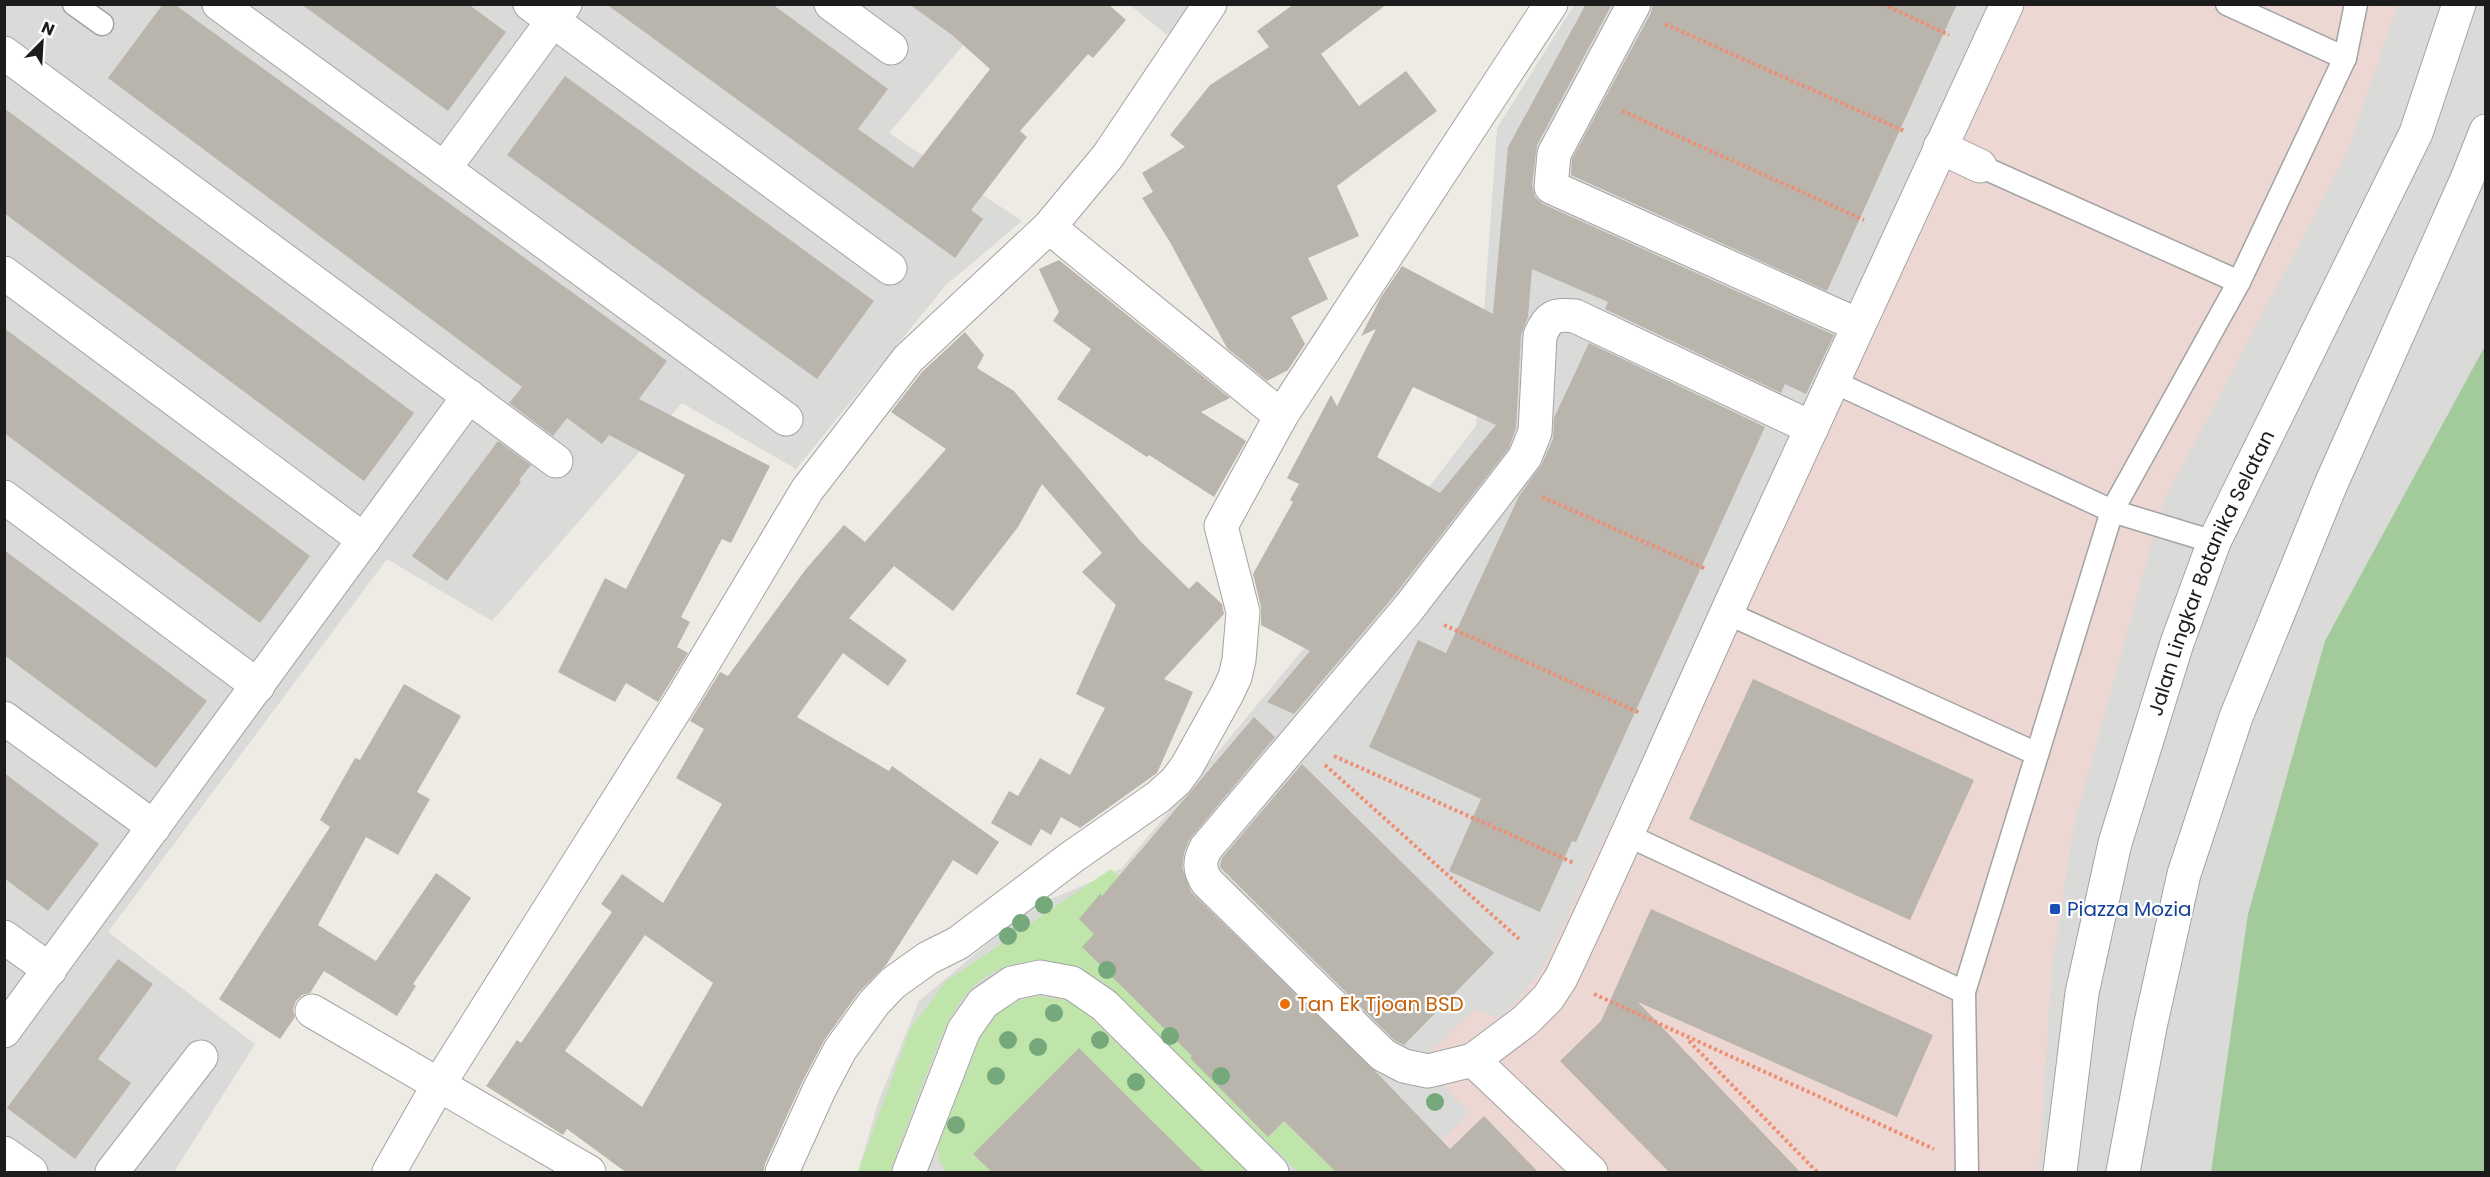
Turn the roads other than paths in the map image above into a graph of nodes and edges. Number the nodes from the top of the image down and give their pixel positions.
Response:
1 (74, 4) edge
2 (219, 4) edge
3 (831, 4) edge
4 (1210, 4) edge
5 (1551, 4) edge
6 (2007, 4) edge
7 (2227, 4) edge
8 (2356, 4) edge
9 (2459, 4) edge
10 (1633, 7) edge
11 (549, 10) edge
12 (102, 24) dead end
13 (891, 48) dead end
14 (4, 53) edge
15 (2345, 58) junction
16 (2486, 131) edge
17 (1940, 147) junction
18 (1980, 166) joint
19 (444, 169) junction
20 (1049, 227) junction
21 (890, 268) dead end
22 (4, 273) edge
23 (2239, 282) junction
24 (1858, 325) junction
25 (1834, 382) junction
26 (469, 396) junction
27 (1281, 416) junction
28 (786, 420) dead end
29 (1812, 428) junction
30 (556, 460) dead end
31 (4, 497) edge
32 (2112, 511) junction
33 (364, 540) junction
34 (2214, 542) junction
35 (1727, 613) junction
36 (258, 686) junction
37 (4, 718) edge
38 (2037, 754) junction
39 (154, 827) junction
40 (1627, 835) junction
41 (4, 937) edge
42 (50, 970) junction
43 (1964, 992) junction
44 (312, 1011) dead end
45 (4, 1032) edge
46 (201, 1057) dead end
47 (1473, 1060) junction
48 (439, 1084) junction
49 (4, 1153) edge
50 (1966, 1168) edge
51 (911, 1172) edge
52 (31, 1173) edge
53 (112, 1173) edge
54 (388, 1173) edge
55 (589, 1173) edge
56 (782, 1173) edge
57 (1272, 1173) edge
58 (1591, 1173) edge
59 (2060, 1173) edge
60 (2123, 1173) edge

1 - 12 lane
2 - 19 street
3 - 13 street
4 - 20 street
5 - 27 street
6 - 17 street
7 - 15 lane
8 - 15 lane
9 - 34 street, Jalan Lingkar Botanika Selatan
10 - 24 street
11 - 19 street
11 - 21 street
14 - 26 street
15 - 23 lane
16 - 60 street
17 - 18 street
17 - 24 street
18 - 23 lane
19 - 28 street
20 - 27 street
20 - 48 street
22 - 33 street
23 - 32 lane
24 - 25 street
25 - 29 street
25 - 32 lane
26 - 30 street
26 - 33 street
27 - 56 street
29 - 35 street
29 - 47 street
31 - 36 street
32 - 34 lane
32 - 38 lane
33 - 36 street
34 - 59 street, Jalan Lingkar Botanika Selatan
35 - 38 lane
35 - 40 street
36 - 39 street
37 - 39 street
38 - 43 lane
39 - 42 street
40 - 43 lane
40 - 47 street
41 - 42 street
42 - 45 street
43 - 50 lane
44 - 48 street
46 - 53 street
47 - 58 street
48 - 54 street
48 - 55 street
49 - 52 street
51 - 57 street

